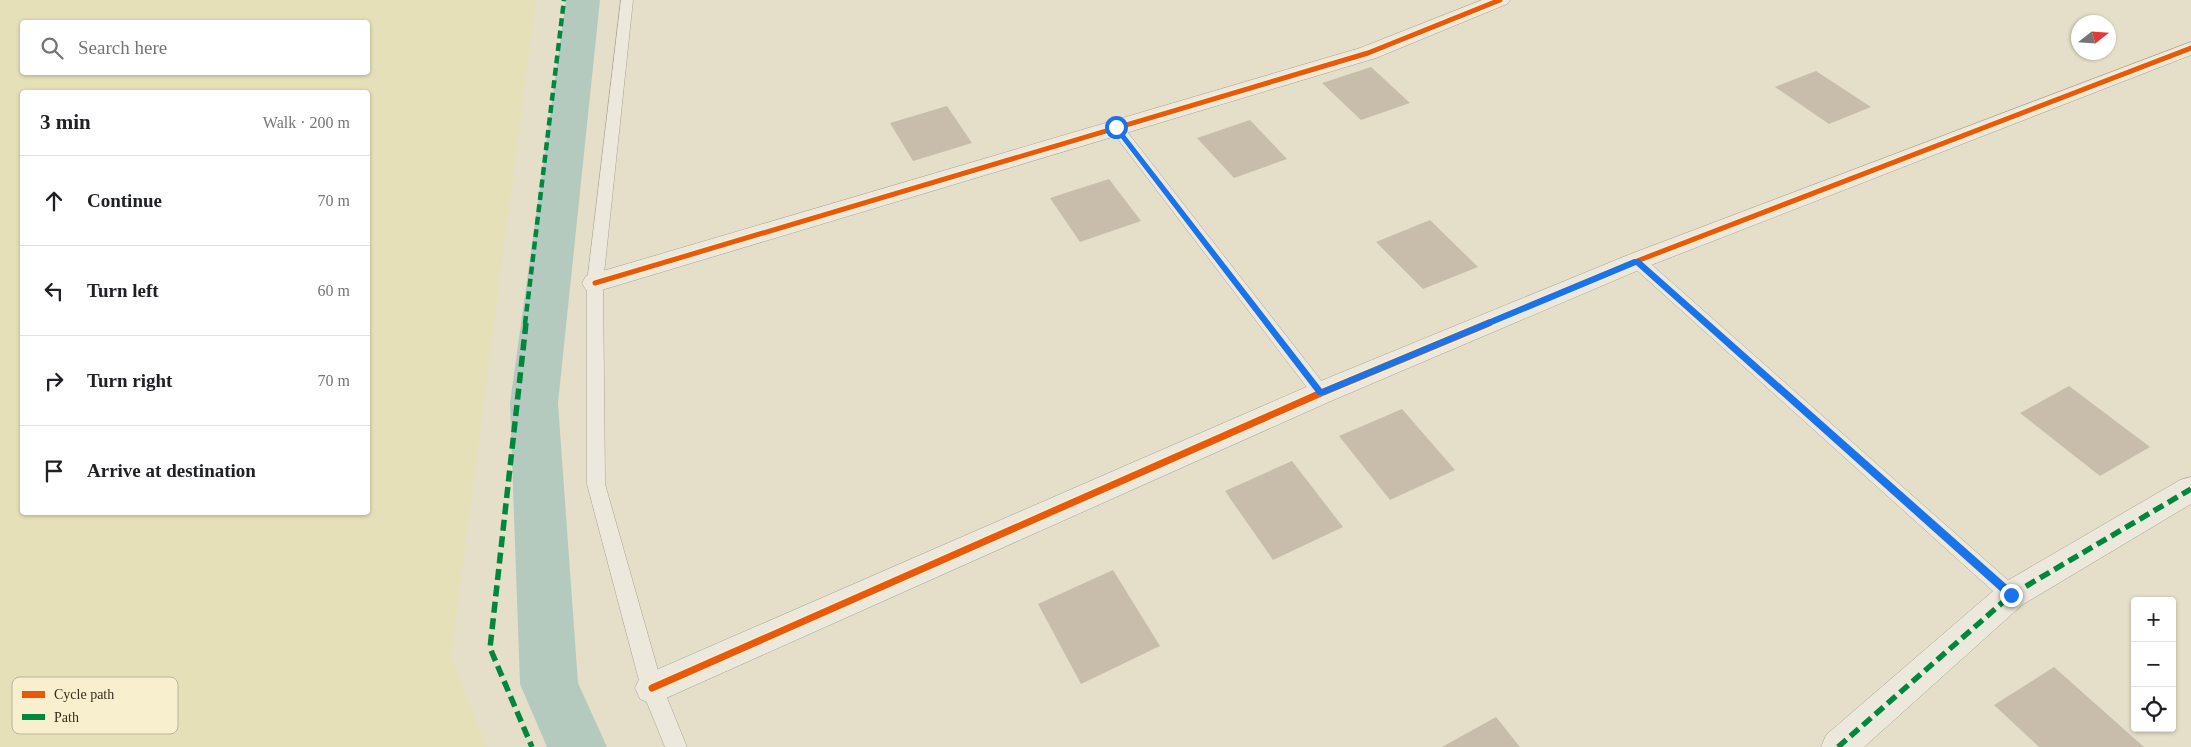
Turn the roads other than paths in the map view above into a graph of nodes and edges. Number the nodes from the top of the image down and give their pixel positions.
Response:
1 (627, 0) edge
2 (1500, 0) edge
3 (2191, 48) edge
4 (1116, 127) junction
5 (1637, 261) junction
6 (595, 283) junction
7 (1321, 393) junction
8 (2191, 489) edge
9 (2011, 595) junction
10 (652, 688) junction
11 (676, 747) edge
12 (1838, 747) edge

1 - 6 lane
2 - 4 street
3 - 5 street
4 - 6 street
4 - 7 lane
5 - 7 street
5 - 9 lane
6 - 10 lane
7 - 10 street
8 - 9 street
9 - 12 street
10 - 11 lane

